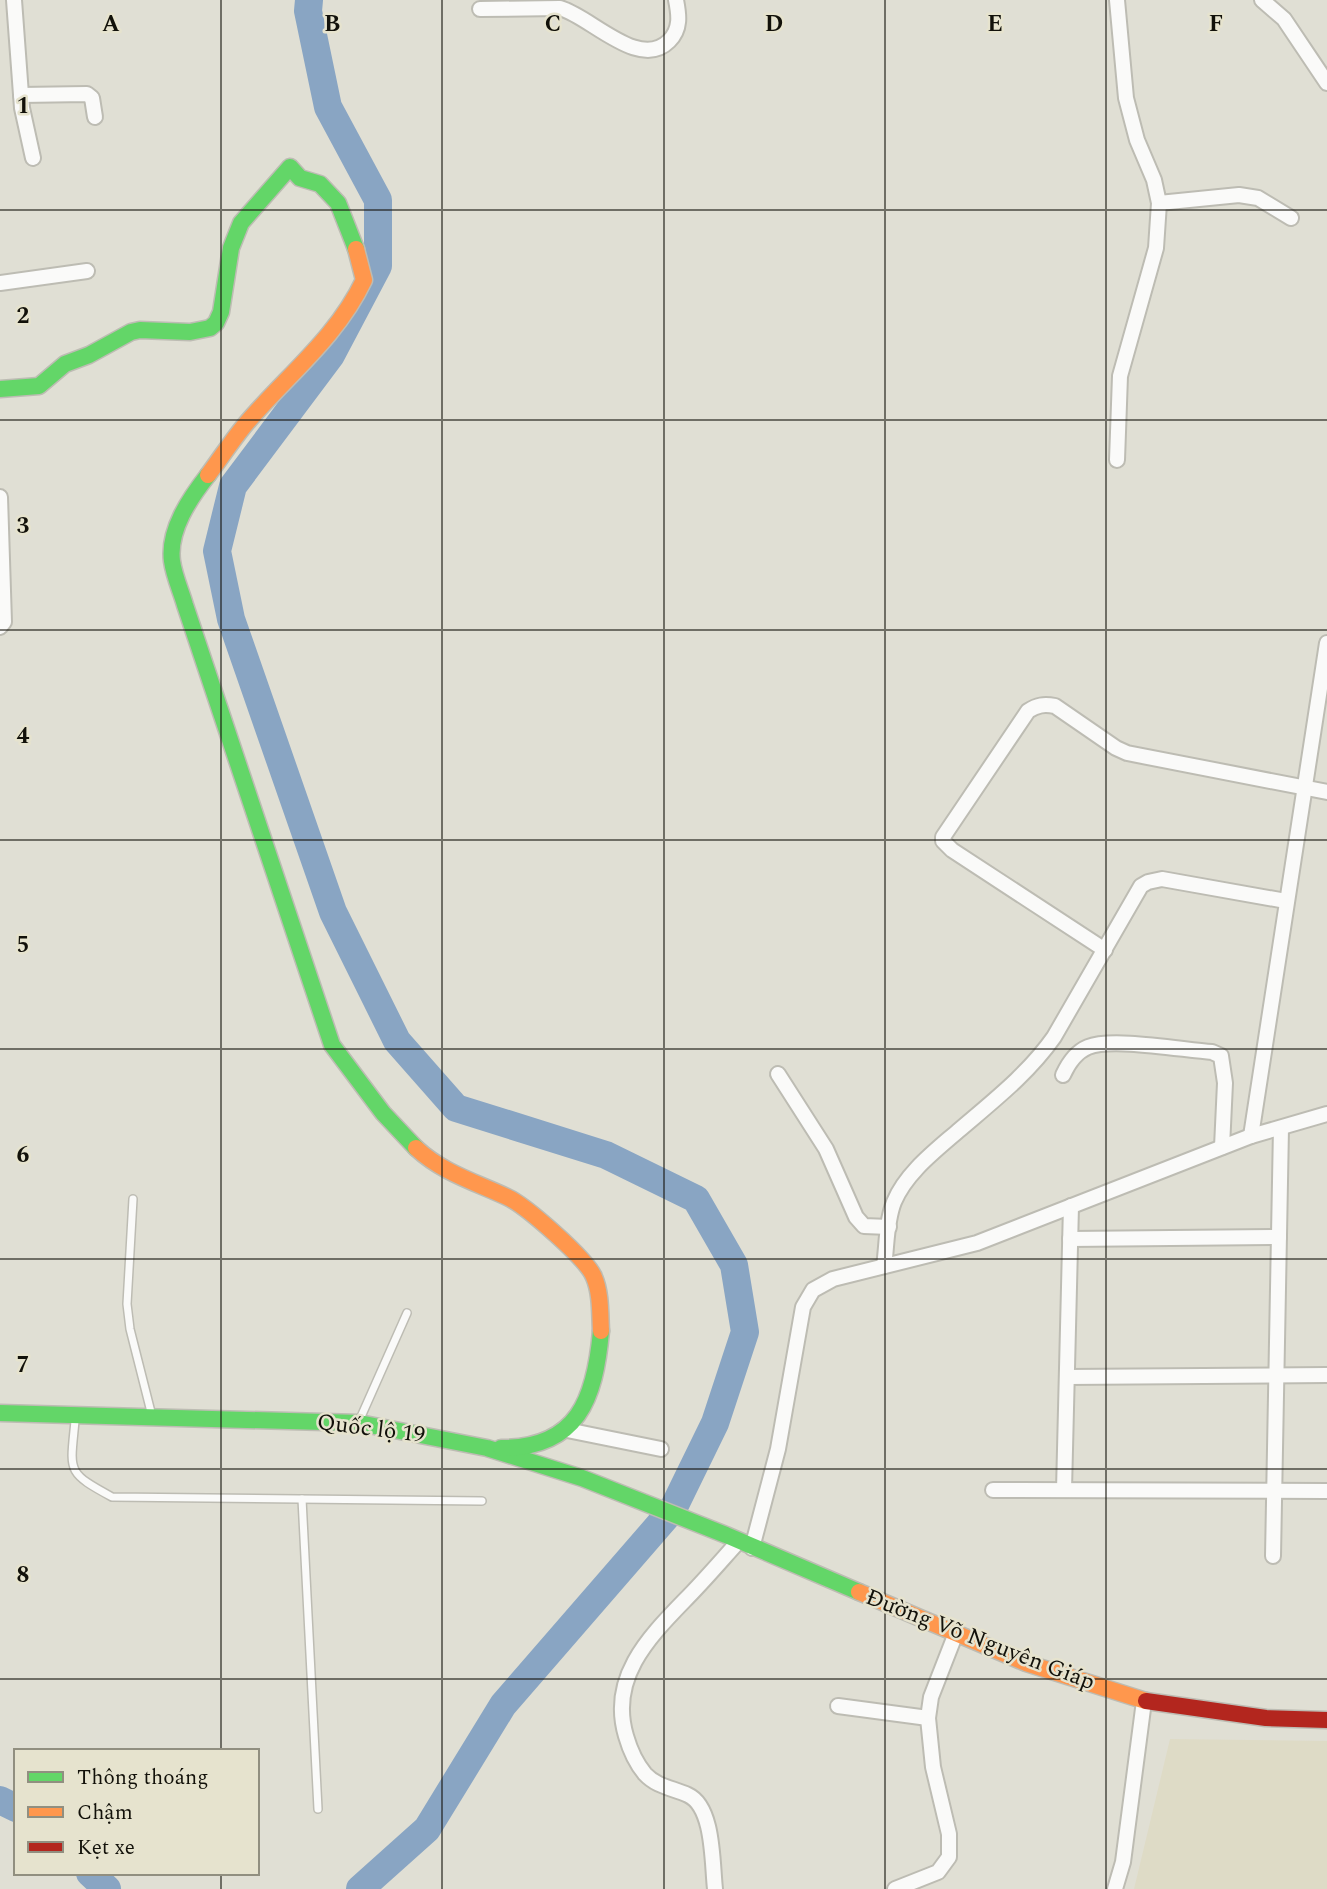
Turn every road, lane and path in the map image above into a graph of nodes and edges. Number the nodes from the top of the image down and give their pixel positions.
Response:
1 (14, 0) edge
2 (676, 0) edge
3 (1117, 0) edge
4 (1262, 0) edge
5 (480, 9) dead end
6 (1327, 83) edge
7 (21, 95) junction
8 (95, 117) dead end
9 (33, 158) dead end
10 (1159, 203) junction
11 (1291, 218) dead end
12 (87, 271) dead end
13 (0, 284) edge
14 (0, 389) edge
15 (1117, 460) dead end
16 (0, 497) edge
17 (1, 585) edge
18 (0, 628) edge
19 (1327, 643) edge
20 (1303, 787) junction
21 (1327, 792) edge
22 (1286, 901) junction
23 (1105, 950) junction
24 (778, 1073) dead end
25 (1063, 1075) dead end
26 (1327, 1114) edge
27 (1281, 1128) junction
28 (1251, 1136) junction
29 (1222, 1147) junction
30 (133, 1199) dead end
31 (1071, 1206) junction
32 (888, 1227) junction
33 (1279, 1237) junction
34 (1070, 1238) junction
35 (884, 1266) junction
36 (407, 1313) dead end
37 (1276, 1375) junction
38 (1327, 1375) edge
39 (1067, 1377) junction
40 (0, 1413) edge
41 (75, 1417) junction
42 (152, 1417) junction
43 (359, 1423) junction
44 (567, 1430) junction
45 (487, 1448) junction
46 (662, 1450) dead end
47 (993, 1490) dead end
48 (1065, 1490) junction
49 (1274, 1491) junction
50 (1327, 1491) edge
51 (302, 1499) junction
52 (482, 1502) dead end
53 (739, 1542) junction
54 (1273, 1556) dead end
55 (956, 1633) junction
56 (1144, 1701) junction
57 (838, 1706) dead end
58 (928, 1718) junction
59 (1327, 1720) edge
60 (318, 1809) dead end
61 (715, 1889) edge
62 (895, 1889) edge
63 (1115, 1889) edge

1 - 7 street
2 - 5 street
3 - 10 street
4 - 6 street
7 - 8 street
7 - 9 street
10 - 11 street
10 - 15 street
12 - 13 street
14 - 44 main road
16 - 17 street
17 - 18 street
19 - 20 street
20 - 21 street
20 - 22 street
20 - 23 street
22 - 23 street
22 - 28 street
23 - 32 street
24 - 32 street
25 - 29 street
26 - 27 street
27 - 28 street
27 - 33 street
28 - 29 street
29 - 31 street
30 - 42 lane
31 - 34 street
31 - 35 street
32 - 35 street
33 - 34 street
33 - 37 street
34 - 39 street
35 - 53 street
36 - 43 lane
37 - 38 street
37 - 39 street
37 - 49 street
39 - 48 street
40 - 41 main road, Quốc lộ 19
41 - 42 main road, Quốc lộ 19
41 - 51 lane
42 - 43 main road, Quốc lộ 19
43 - 45 main road, Quốc lộ 19
44 - 45 main road
44 - 46 street
45 - 53 main road, Quốc lộ 19
47 - 48 street
48 - 49 street
49 - 50 street
49 - 54 street
51 - 52 lane
51 - 60 lane
53 - 55 main road, Đường Võ Nguyên Giáp
53 - 61 street
55 - 56 main road, Đường Võ Nguyên Giáp
55 - 58 street
56 - 59 main road, Đường Võ Nguyên Giáp
56 - 63 street
57 - 58 street
58 - 62 street

